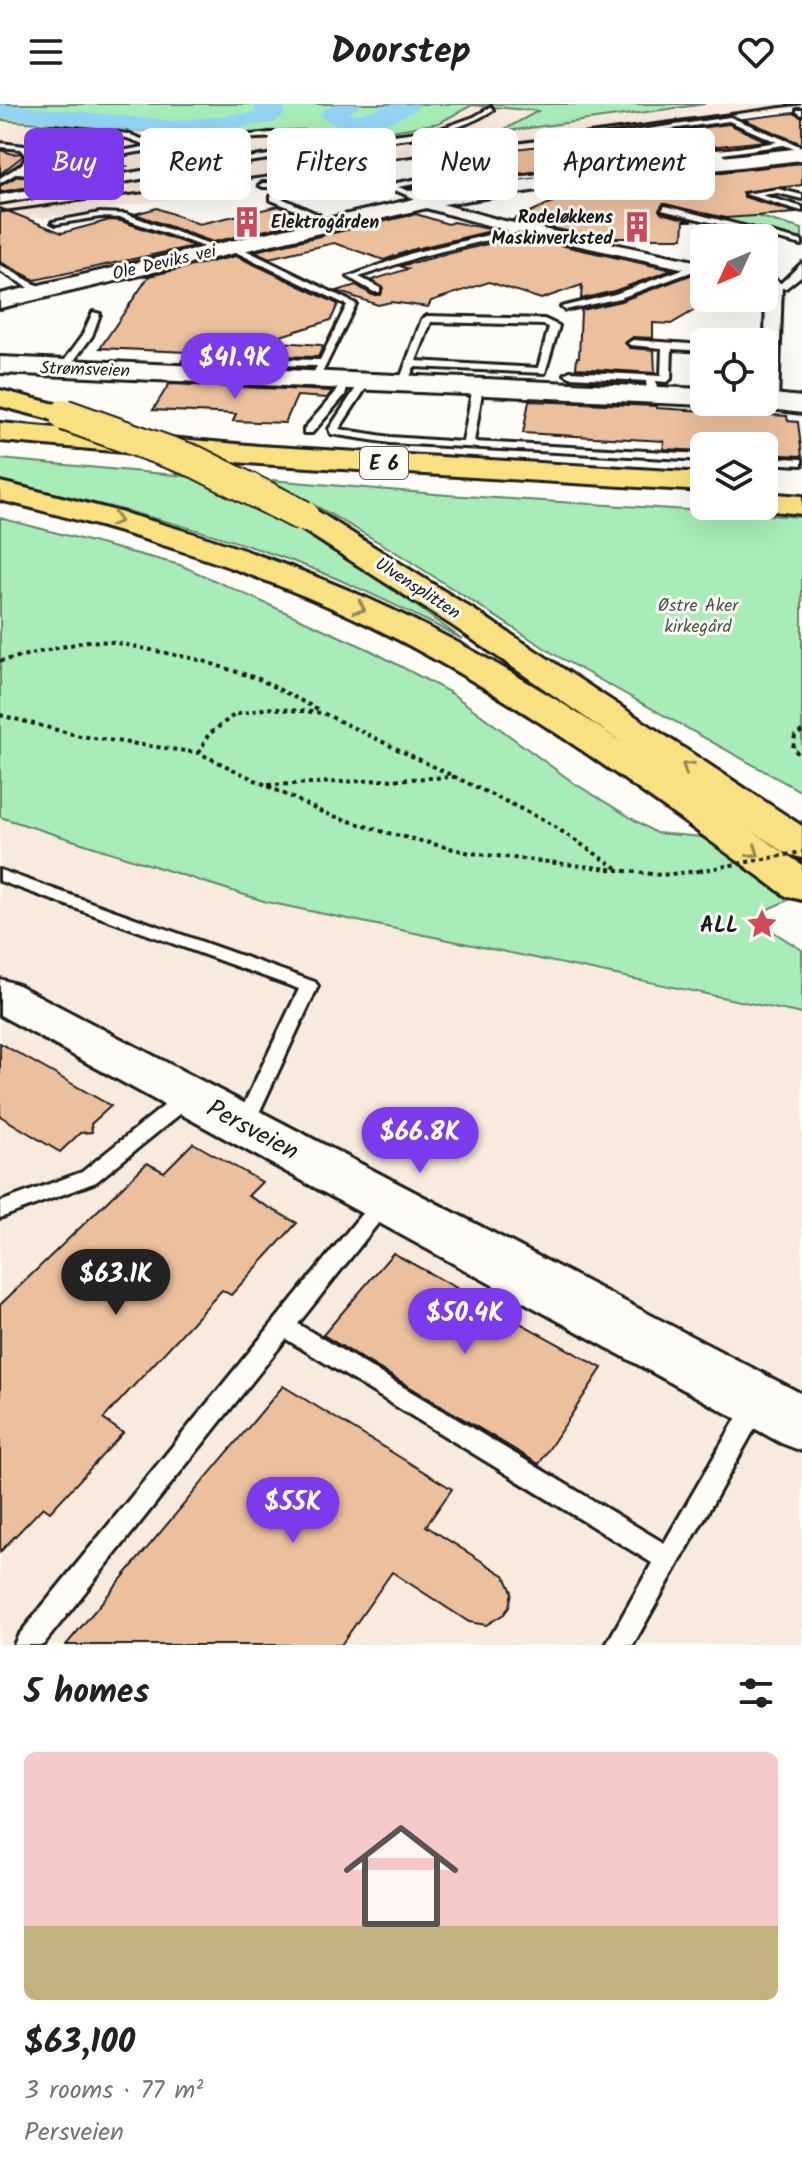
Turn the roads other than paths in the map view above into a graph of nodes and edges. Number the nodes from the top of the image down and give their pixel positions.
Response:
1 (491, 109) dead end
2 (663, 128) edge
3 (396, 137) edge
4 (0, 145) edge
5 (796, 149) edge
6 (715, 154) edge
7 (715, 156) edge
8 (723, 158) junction
9 (715, 159) edge
10 (16, 171) junction
11 (24, 172) edge
12 (0, 181) edge
13 (263, 185) dead end
14 (267, 185) edge
15 (24, 195) edge
16 (802, 197) edge
17 (0, 199) edge
18 (279, 200) edge
19 (414, 200) edge
20 (421, 200) edge
21 (665, 208) dead end
22 (802, 209) edge
23 (315, 215) dead end
24 (56, 222) dead end
25 (177, 222) dead end
26 (522, 229) junction
27 (169, 232) junction
28 (802, 243) edge
29 (224, 247) junction
30 (690, 265) edge
31 (802, 266) edge
32 (0, 268) edge
33 (690, 271) edge
34 (778, 282) edge
35 (778, 284) edge
36 (377, 290) dead end
37 (802, 290) edge
38 (41, 291) junction
39 (0, 301) edge
40 (565, 307) dead end
41 (96, 314) dead end
42 (633, 343) dead end
43 (667, 346) junction
44 (690, 347) edge
45 (191, 360) dead end
46 (0, 365) edge
47 (64, 368) junction
48 (318, 371) junction
49 (407, 373) junction
50 (570, 374) dead end
51 (531, 379) junction
52 (353, 380) junction
53 (478, 386) junction
54 (652, 386) junction
55 (690, 394) edge
56 (0, 398) edge
57 (778, 402) edge
58 (802, 405) edge
59 (308, 431) dead end
60 (0, 432) edge
61 (468, 445) junction
62 (0, 450) edge
63 (690, 456) edge
64 (778, 461) edge
65 (802, 462) edge
66 (309, 475) junction
67 (690, 481) edge
68 (802, 488) edge
69 (0, 491) edge
70 (690, 497) edge
71 (778, 498) edge
72 (690, 504) edge
73 (802, 845) edge
74 (0, 875) edge
75 (802, 886) edge
76 (0, 995) edge
77 (189, 1096) junction
78 (244, 1125) junction
79 (385, 1199) junction
80 (0, 1210) edge
81 (283, 1326) junction
82 (780, 1412) edge
83 (668, 1559) junction
84 (27, 1645) edge
85 (619, 1645) edge

1 - 3 lane
2 - 5 lane
4 - 10 lane
5 - 8 street, Ole Deviks vei
6 - 8 lane
7 - 8 lane
8 - 9 street, Ole Deviks vei
10 - 11 lane
10 - 12 lane
13 - 14 lane
15 - 17 street
16 - 22 lane
18 - 23 lane
19 - 29 street, Ole Deviks vei
20 - 26 street
21 - 28 lane
24 - 27 lane
25 - 27 lane
26 - 30 street
26 - 36 lane
27 - 29 lane
29 - 38 street, Ole Deviks vei
29 - 48 lane
31 - 34 lane
32 - 38 lane
33 - 40 lane
35 - 37 street
38 - 39 street, Ole Deviks vei
41 - 47 lane
42 - 43 lane
43 - 44 lane
43 - 54 lane
45 - 48 lane
46 - 47 street, Strømsveien
47 - 48 street, Strømsveien
48 - 52 street, Strømsveien
49 - 51 lane
49 - 51 lane
49 - 52 street, Strømsveien
49 - 53 street, Strømsveien
50 - 54 lane
51 - 53 street, Strømsveien
51 - 54 street, Strømsveien
52 - 59 lane
52 - 61 lane
53 - 61 lane
54 - 55 street, Strømsveien
73 -> 56 highway, Ulvensplitten, bridge
57 - 58 street
60 - 67 highway, E 6
61 - 63 lane
62 - 66 highway, E 6
64 - 65 lane
66 - 70 highway, E 6
66 - 72 highway, E 6
68 - 71 highway
69 -> 75 highway, Ulvensplitten
74 - 78 lane
76 - 77 street, Persveien
77 - 78 street, Persveien
77 - 80 lane
78 - 79 street, Persveien
79 - 81 lane
79 - 82 street, Persveien
81 - 83 lane
81 - 84 lane
82 - 83 lane
83 - 85 lane

